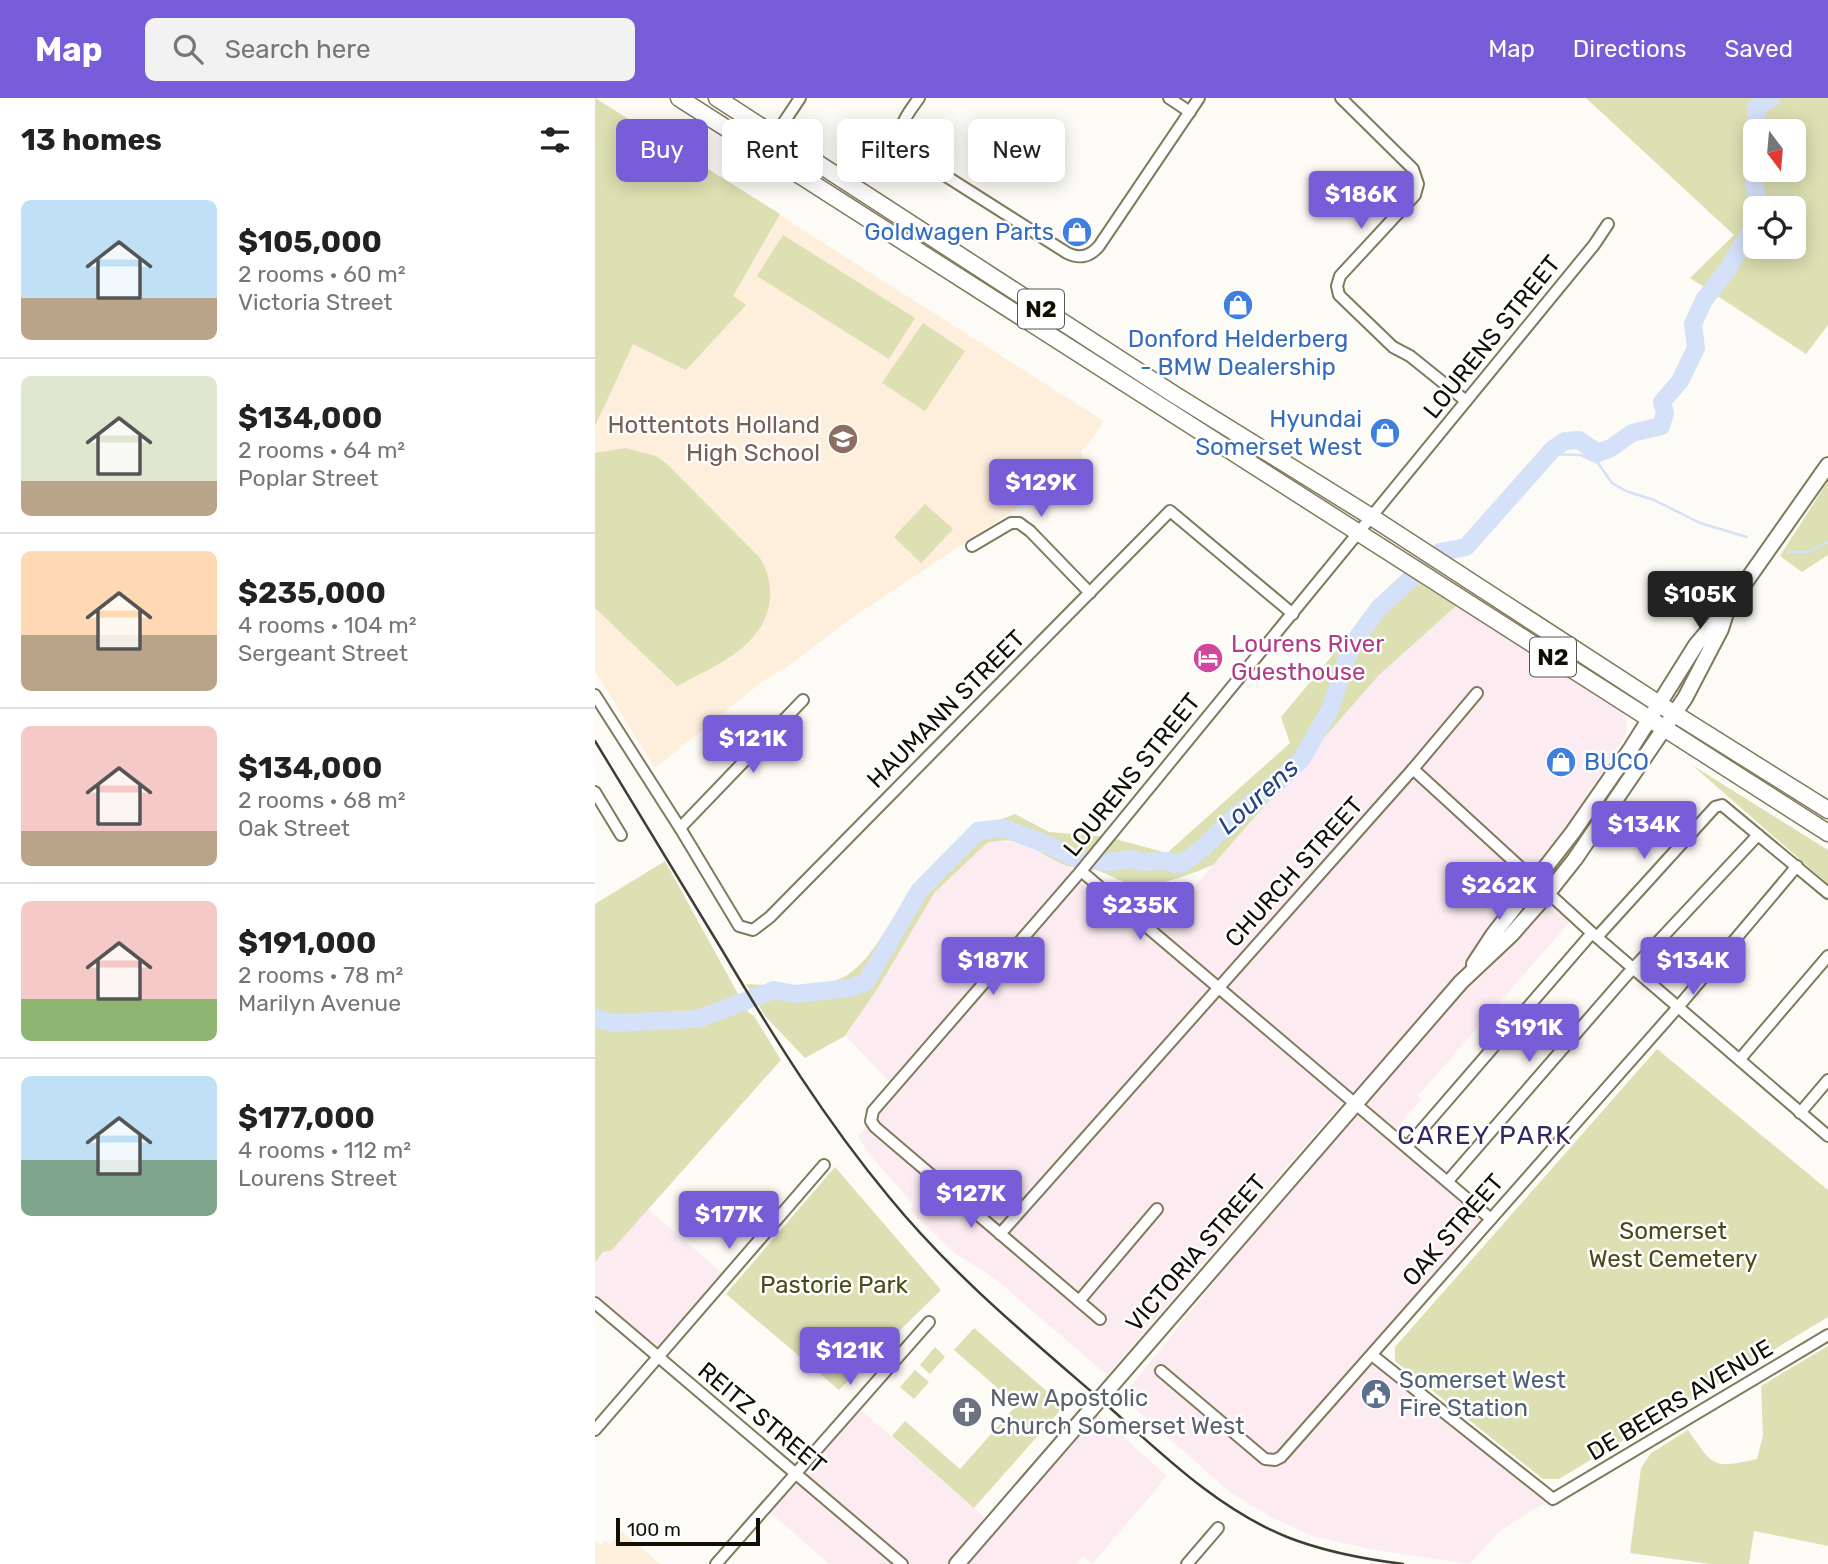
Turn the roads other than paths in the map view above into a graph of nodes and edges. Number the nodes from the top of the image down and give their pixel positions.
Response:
1 (679, 98) edge
2 (717, 98) edge
3 (800, 98) edge
4 (919, 98) edge
5 (1169, 98) edge
6 (1199, 98) edge
7 (1341, 98) edge
8 (1190, 112) junction
9 (750, 119) edge
10 (786, 119) edge
11 (722, 125) edge
12 (823, 166) edge
13 (811, 182) edge
14 (1608, 224) dead end
15 (1466, 401) junction
16 (1828, 466) edge
17 (1373, 518) junction
18 (1359, 534) junction
19 (972, 546) dead end
20 (1090, 593) junction
21 (1728, 607) junction
22 (1293, 614) junction
23 (1477, 693) dead end
24 (595, 695) edge
25 (803, 700) dead end
26 (1659, 705) junction
27 (1674, 714) junction
28 (1657, 724) junction
29 (1413, 769) junction
30 (595, 792) edge
31 (1828, 810) edge
32 (680, 828) junction
33 (1828, 833) edge
34 (621, 835) dead end
35 (1758, 835) junction
36 (1797, 866) junction
37 (1084, 868) junction
38 (1536, 881) junction
39 (1548, 893) junction
40 (1828, 893) edge
41 (1595, 935) junction
42 (1828, 956) edge
43 (1634, 968) junction
44 (1470, 972) junction
45 (1219, 988) junction
46 (1679, 1006) junction
47 (1740, 1059) junction
48 (1828, 1080) edge
49 (1356, 1103) junction
50 (1800, 1112) junction
51 (1828, 1136) edge
52 (1407, 1147) junction
53 (824, 1165) dead end
54 (1448, 1181) junction
55 (1157, 1209) dead end
56 (1491, 1219) junction
57 (1000, 1234) junction
58 (1079, 1301) junction
59 (595, 1303) edge
60 (1100, 1319) dead end
61 (929, 1322) dead end
62 (1828, 1335) edge
63 (1372, 1354) junction
64 (658, 1357) junction
65 (1161, 1371) dead end
66 (595, 1430) edge
67 (794, 1473) junction
68 (1218, 1528) dead end
69 (716, 1564) edge
70 (902, 1564) edge
71 (957, 1564) edge
72 (1187, 1564) edge

1 - 11 highway, N2
2 - 9 highway, N2
3 - 10 street
4 - 8 street
5 - 8 street
6 - 8 street
7 - 15 street
12 - 17 highway, N2
13 - 18 highway, N2
14 - 15 street, LOURENS STREET
15 - 17 street, LOURENS STREET
16 - 21 main road, VICTORIA STREET
17 - 18 street, LOURENS STREET
17 - 26 highway, N2
18 - 22 street, LOURENS STREET
18 - 28 highway, N2
19 - 20 street
20 - 22 street, HAUMANN STREET
20 - 32 street, HAUMANN STREET
21 - 26 main road, VICTORIA STREET
21 - 27 main road, VICTORIA STREET
22 - 37 street, LOURENS STREET
23 - 29 street, CHURCH STREET
24 - 32 street
25 - 32 street
26 - 27 highway, N2
26 - 28 main road, VICTORIA STREET
27 - 28 main road, VICTORIA STREET
27 - 31 highway, N2
28 - 33 highway, N2
28 - 38 main road, VICTORIA STREET
28 - 39 main road, VICTORIA STREET
29 - 38 street
29 - 45 street, CHURCH STREET
30 - 34 street
35 - 36 street
35 - 41 street
35 - 43 street
36 - 40 street
36 - 46 street, OAK STREET
37 - 45 street
37 - 57 street, LOURENS STREET
38 - 39 street
38 - 44 main road, VICTORIA STREET
39 - 41 street
39 - 44 main road, VICTORIA STREET
41 - 43 street
41 - 52 street
42 - 47 street
43 - 46 street
43 - 54 street
44 - 49 main road, VICTORIA STREET
45 - 49 street
45 - 57 street, CHURCH STREET
46 - 47 street
46 - 56 street, OAK STREET
47 - 50 street
48 - 50 street
49 - 52 street
49 - 71 main road, VICTORIA STREET
50 - 51 street
52 - 54 street
53 - 64 street
54 - 56 street
55 - 58 street
56 - 63 street, OAK STREET
57 - 58 street
58 - 60 street
59 - 64 street, REITZ STREET
61 - 67 street
62 - 63 street, DE BEERS AVENUE
63 - 65 street, OAK STREET
64 - 66 street
64 - 67 street, REITZ STREET
67 - 69 street
67 - 70 street, REITZ STREET
68 - 72 street

